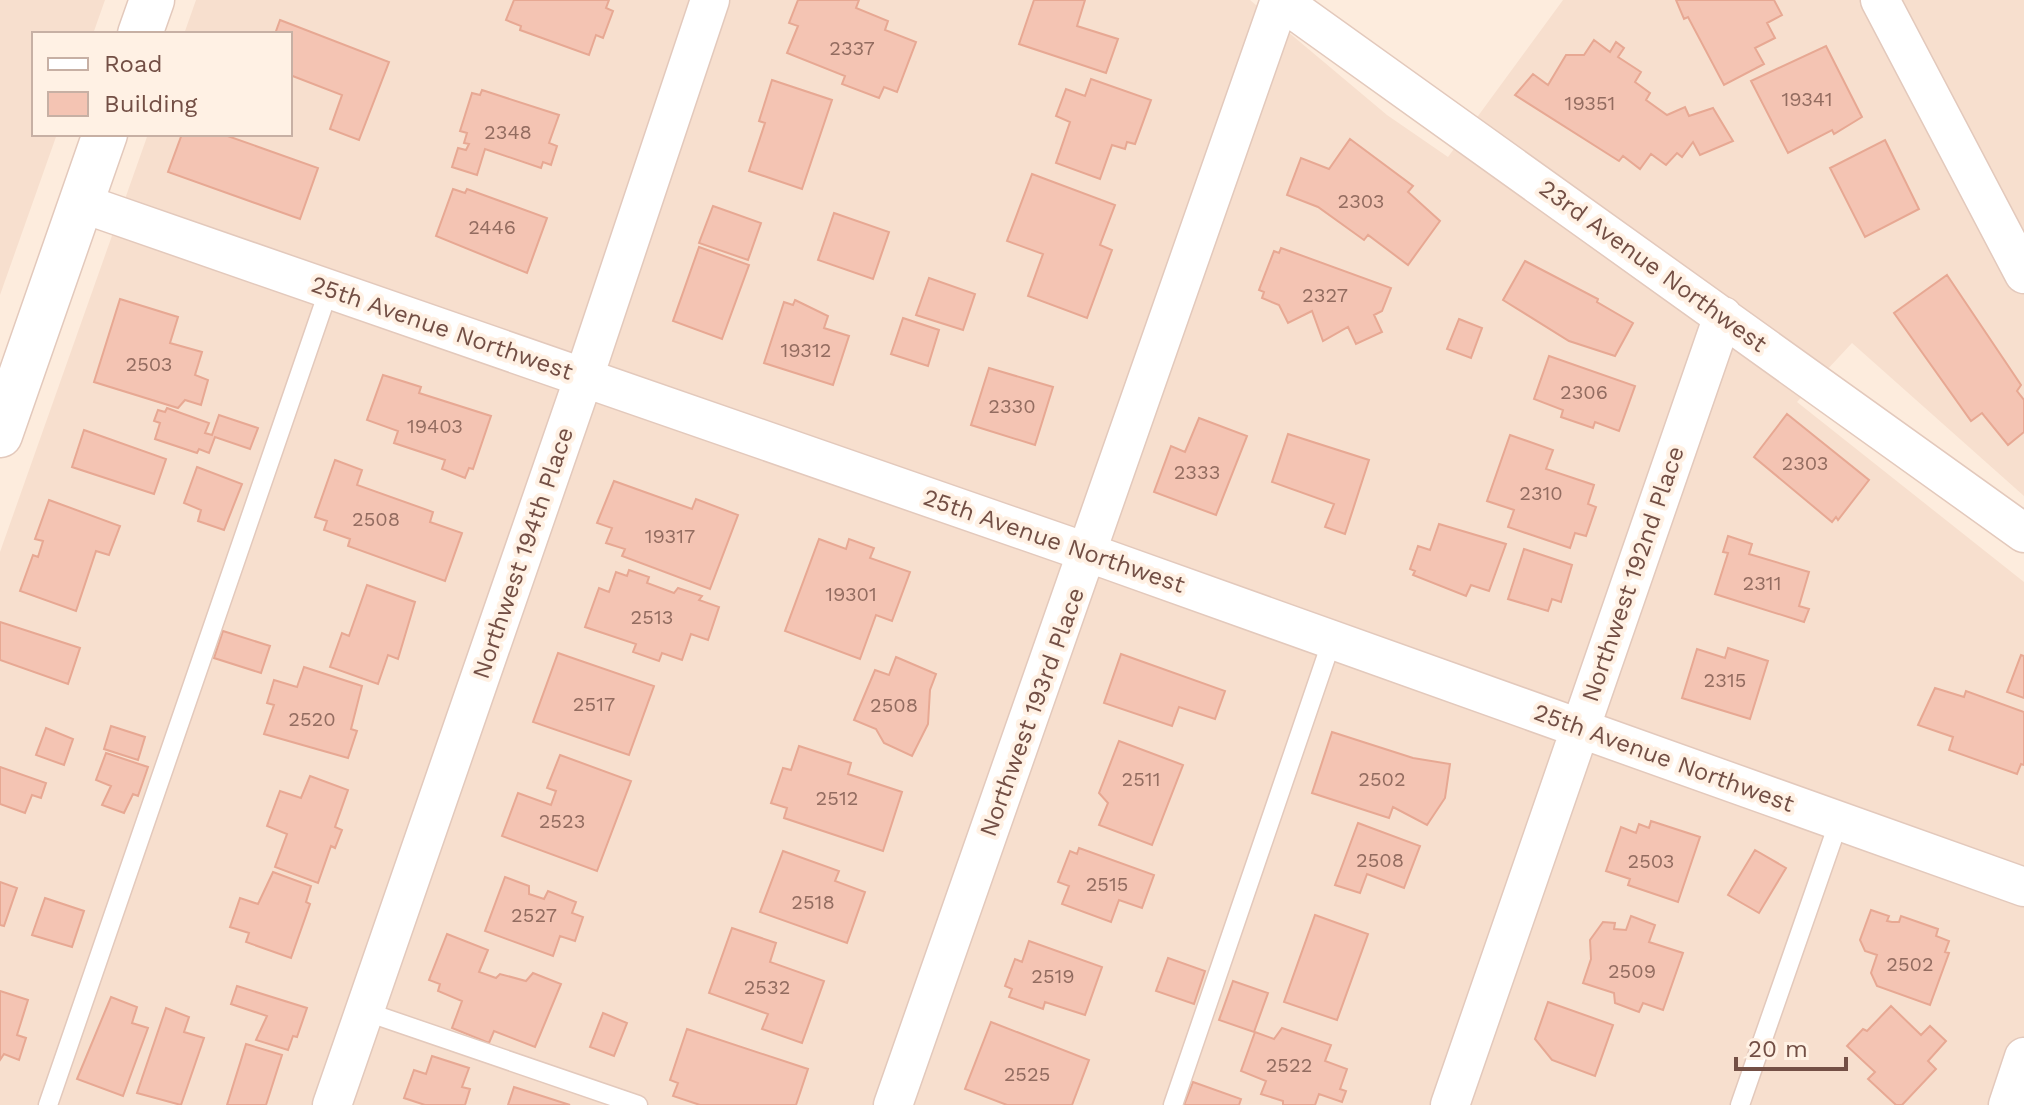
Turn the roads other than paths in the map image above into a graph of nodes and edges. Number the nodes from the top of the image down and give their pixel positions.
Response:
1 (152, 0) edge
2 (710, 0) edge
3 (1280, 0) edge
4 (1880, 0) edge
5 (141, 32) edge
6 (104, 136) edge
7 (81, 203) junction
8 (2024, 274) edge
9 (329, 289) junction
10 (1723, 316) junction
11 (584, 377) junction
12 (0, 435) edge
13 (2024, 533) edge
14 (1089, 553) junction
15 (1332, 640) junction
16 (1580, 728) junction
17 (1839, 821) junction
18 (2024, 887) edge
19 (364, 1011) junction
20 (2024, 1057) edge
21 (48, 1105) edge
22 (332, 1105) edge
23 (638, 1105) edge
24 (893, 1105) edge
25 (1173, 1105) edge
26 (1450, 1105) edge
27 (1740, 1105) edge
28 (2008, 1105) edge

1 - 5 street
2 - 11 street, Northwest 194th Place
3 - 10 street, 23rd Avenue Northwest
3 - 14 street, Northwest 193rd Place
4 - 8 street
6 - 7 street
7 - 9 street, 25th Avenue Northwest
7 - 12 street
9 - 11 street, 25th Avenue Northwest
9 - 21 lane
10 - 13 street, 23rd Avenue Northwest
10 - 16 street, Northwest 192nd Place
11 - 14 street, 25th Avenue Northwest
11 - 19 street, Northwest 194th Place
14 - 15 street, 25th Avenue Northwest
14 - 24 street, Northwest 193rd Place
15 - 16 street, 25th Avenue Northwest
15 - 25 lane
16 - 17 street, 25th Avenue Northwest
16 - 26 street, Northwest 192nd Place
17 - 18 street, 25th Avenue Northwest
17 - 27 lane
19 - 22 street, Northwest 194th Place
19 - 23 lane
20 - 28 street

